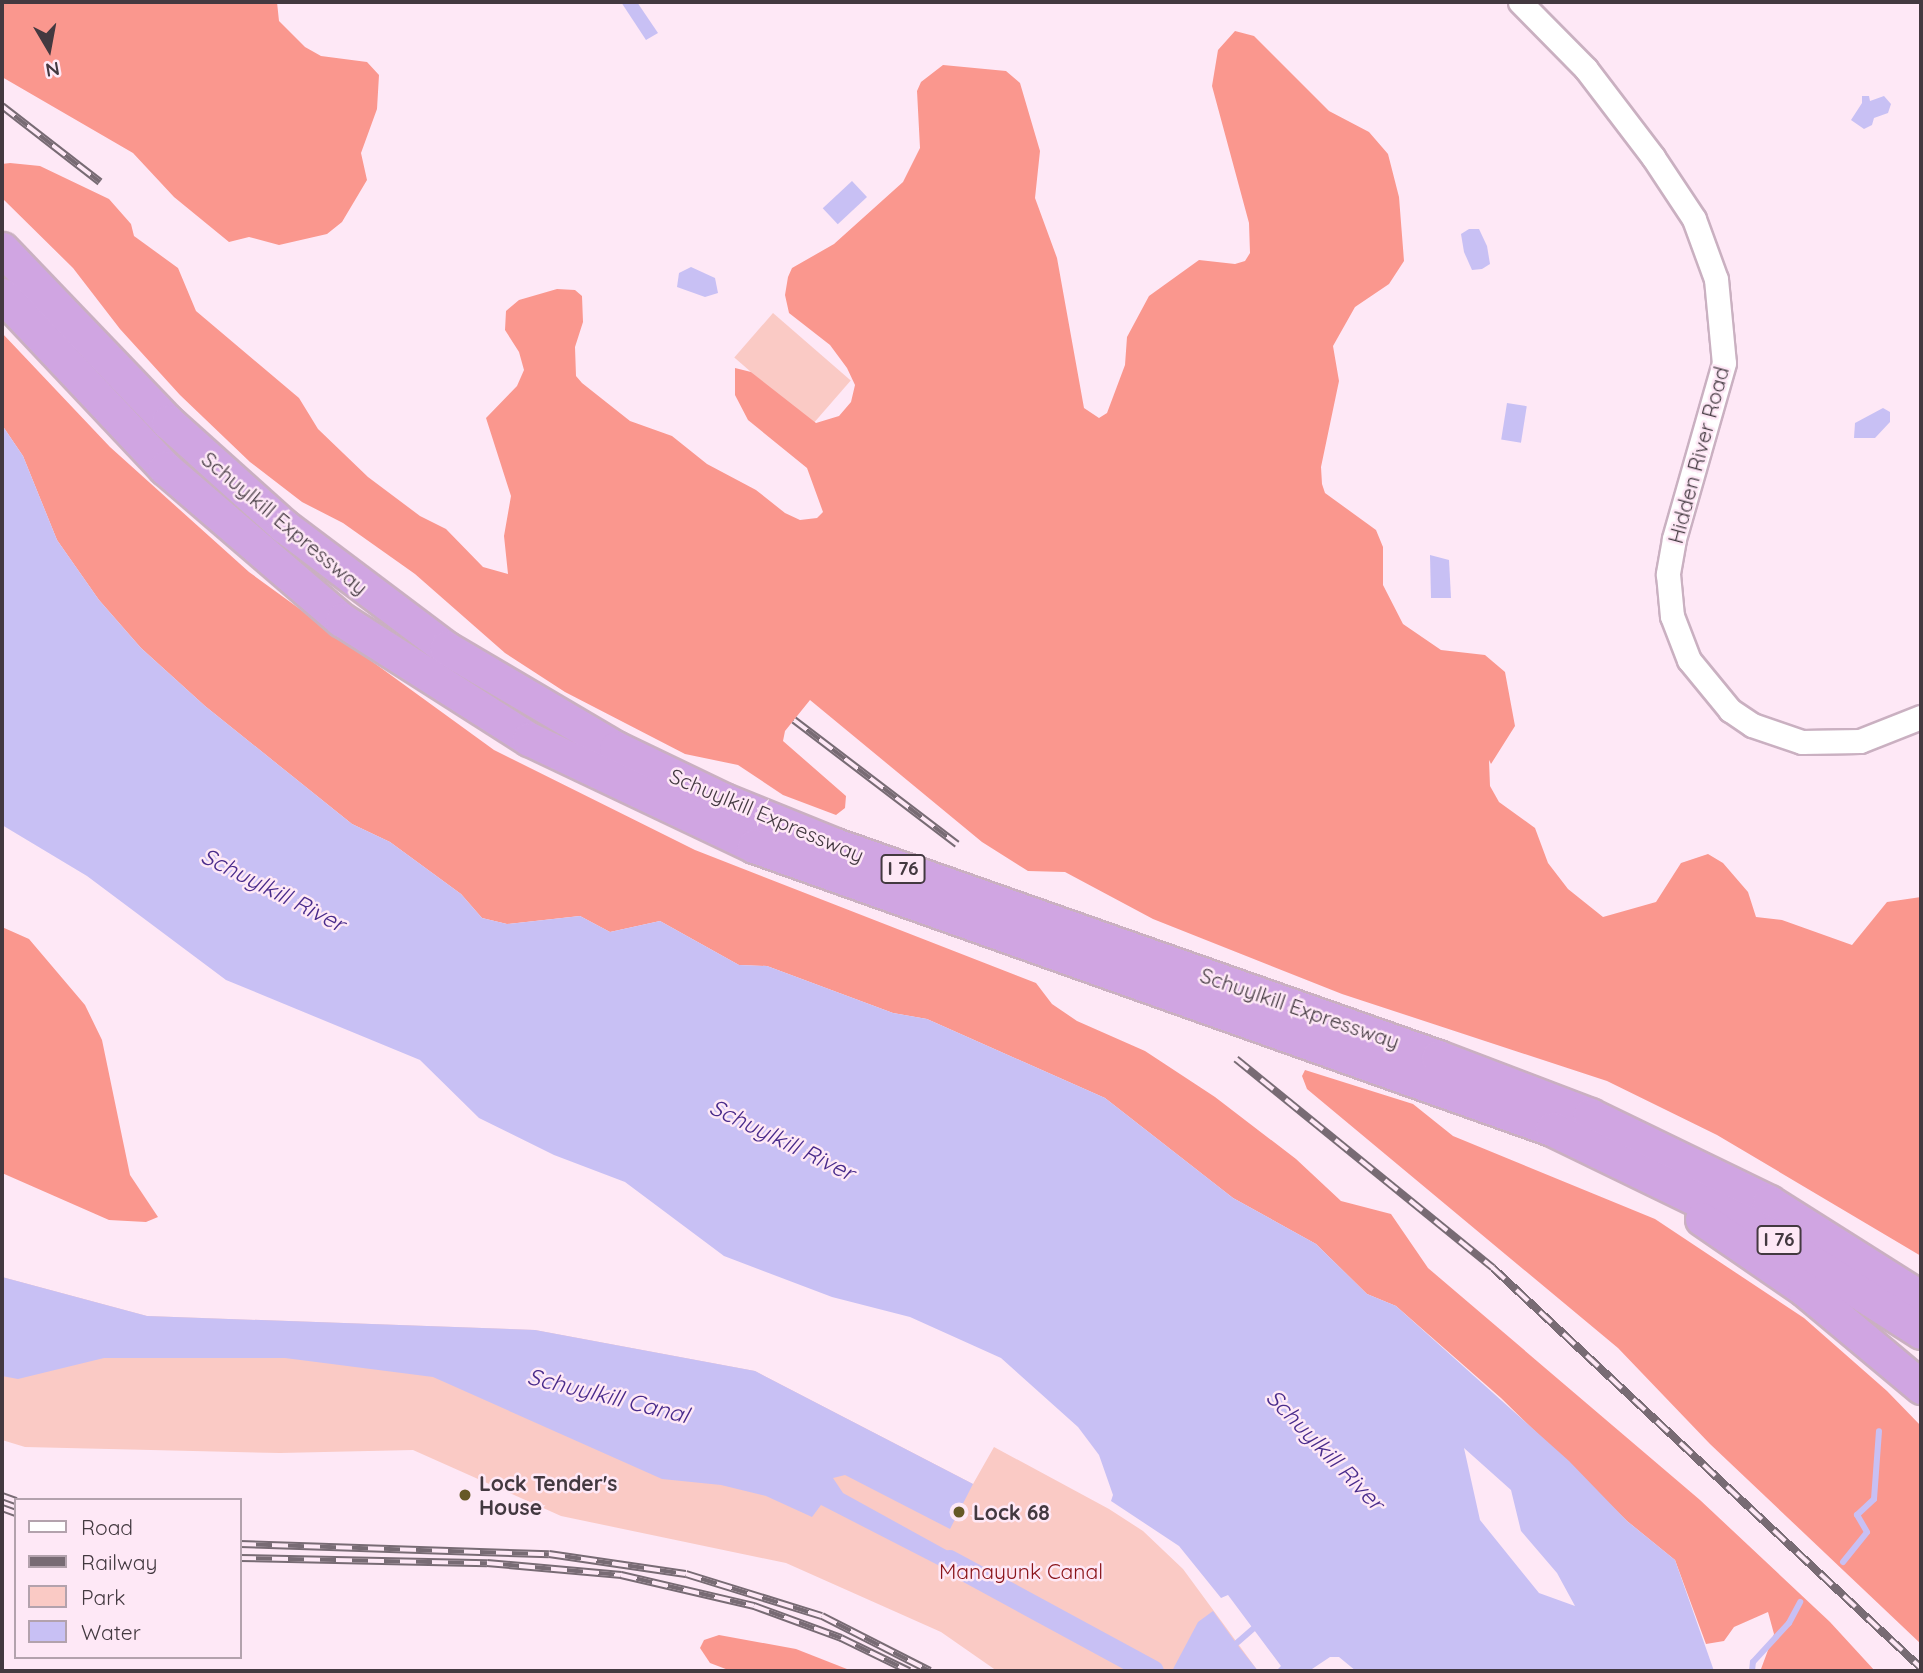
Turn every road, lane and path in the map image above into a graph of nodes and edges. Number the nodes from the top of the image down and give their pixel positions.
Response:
1 (1520, 2) edge
2 (2, 249) edge
3 (2, 295) edge
4 (1921, 717) edge
5 (1628, 1162) junction
6 (1921, 1297) edge
7 (1921, 1332) edge
8 (1921, 1387) edge

1 - 4 street, Hidden River Road
2 - 6 highway, Schuylkill Expressway / I 76
3 - 5 highway, Schuylkill Expressway / I 76
5 - 7 highway, Schuylkill Expressway / I 76
5 - 8 highway

